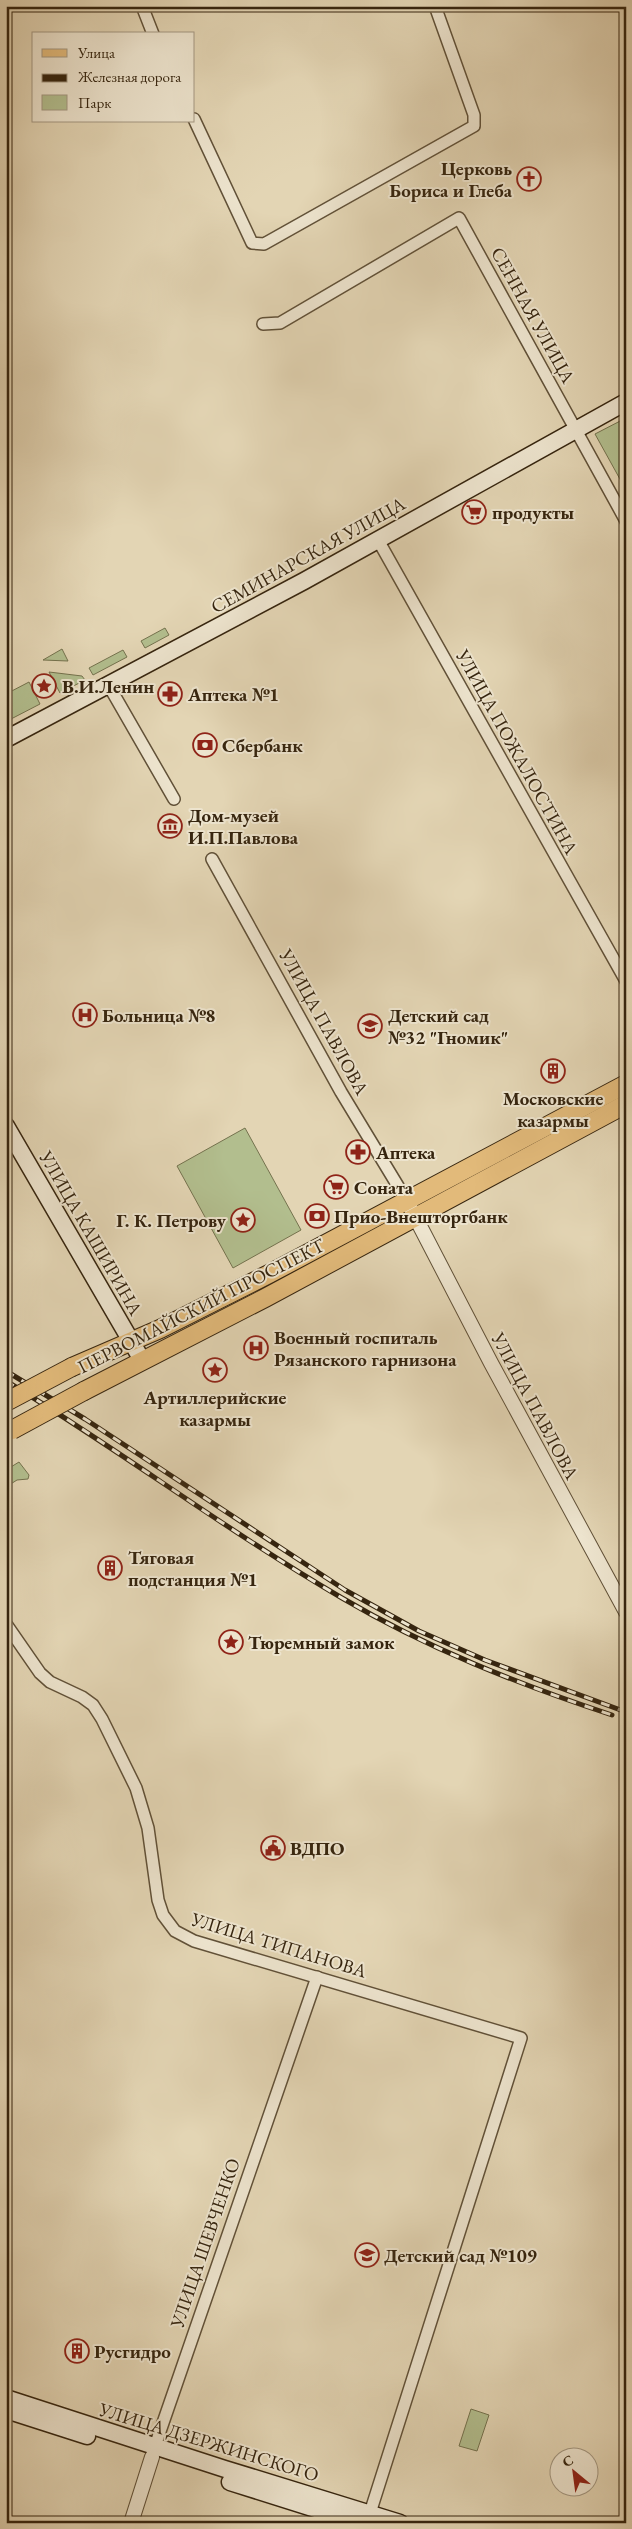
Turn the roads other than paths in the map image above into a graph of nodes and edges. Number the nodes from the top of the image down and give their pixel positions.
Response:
1 (142, 6) edge
2 (435, 6) edge
3 (153, 32) edge
4 (195, 121) edge
5 (263, 324) dead end
6 (626, 402) edge
7 (576, 429) junction
8 (626, 521) edge
9 (378, 540) junction
10 (109, 686) junction
11 (6, 739) edge
12 (174, 799) dead end
13 (212, 859) dead end
14 (626, 981) edge
15 (626, 1084) edge
16 (626, 1104) edge
17 (6, 1126) edge
18 (407, 1201) junction
19 (417, 1216) junction
20 (130, 1340) junction
21 (142, 1360) junction
22 (6, 1402) edge
23 (9, 1432) edge
24 (626, 1612) edge
25 (6, 1624) edge
26 (317, 1977) junction
27 (6, 2398) edge
28 (6, 2410) edge
29 (153, 2452) junction
30 (365, 2520) edge
31 (131, 2523) edge
32 (400, 2523) edge

1 - 3 street
2 - 4 street
5 - 7 street, СЕННАЯ УЛИЦА
6 - 7 main road, СЕМИНАРСКАЯ УЛИЦА
7 - 8 street, СЕННАЯ УЛИЦА
7 - 9 main road, СЕМИНАРСКАЯ УЛИЦА
9 - 10 main road, СЕМИНАРСКАЯ УЛИЦА
9 - 14 street, УЛИЦА ПОЖАЛОСТИНА
10 - 11 main road, СЕМИНАРСКАЯ УЛИЦА
10 - 12 street
13 - 18 street, УЛИЦА ПАВЛОВА
15 - 18 main road, ПЕРВОМАЙСКИЙ ПРОСПЕКТ
16 - 19 main road, ПЕРВОМАЙСКИЙ ПРОСПЕКТ
17 - 20 main road, УЛИЦА КАШИРИНА
18 - 19 street
18 - 20 main road, ПЕРВОМАЙСКИЙ ПРОСПЕКТ
19 - 21 main road, ПЕРВОМАЙСКИЙ ПРОСПЕКТ
19 - 24 street, УЛИЦА ПАВЛОВА
20 - 21 main road, УЛИЦА КАШИРИНА
20 - 22 main road, ПЕРВОМАЙСКИЙ ПРОСПЕКТ, bridge
21 - 23 main road, ПЕРВОМАЙСКИЙ ПРОСПЕКТ, bridge
25 - 26 street, УЛИЦА ТИПАНОВА
26 - 29 street, УЛИЦА ШЕВЧЕНКО
26 - 30 street, УЛИЦА ТИПАНОВА
27 - 29 main road, УЛИЦА ДЗЕРЖИНСКОГО
28 - 29 main road, УЛИЦА ДЗЕРЖИНСКОГО
29 - 30 main road, УЛИЦА ДЗЕРЖИНСКОГО
29 - 31 street, УЛИЦА ШЕВЧЕНКО
30 - 32 main road, УЛИЦА ДЗЕРЖИНСКОГО

